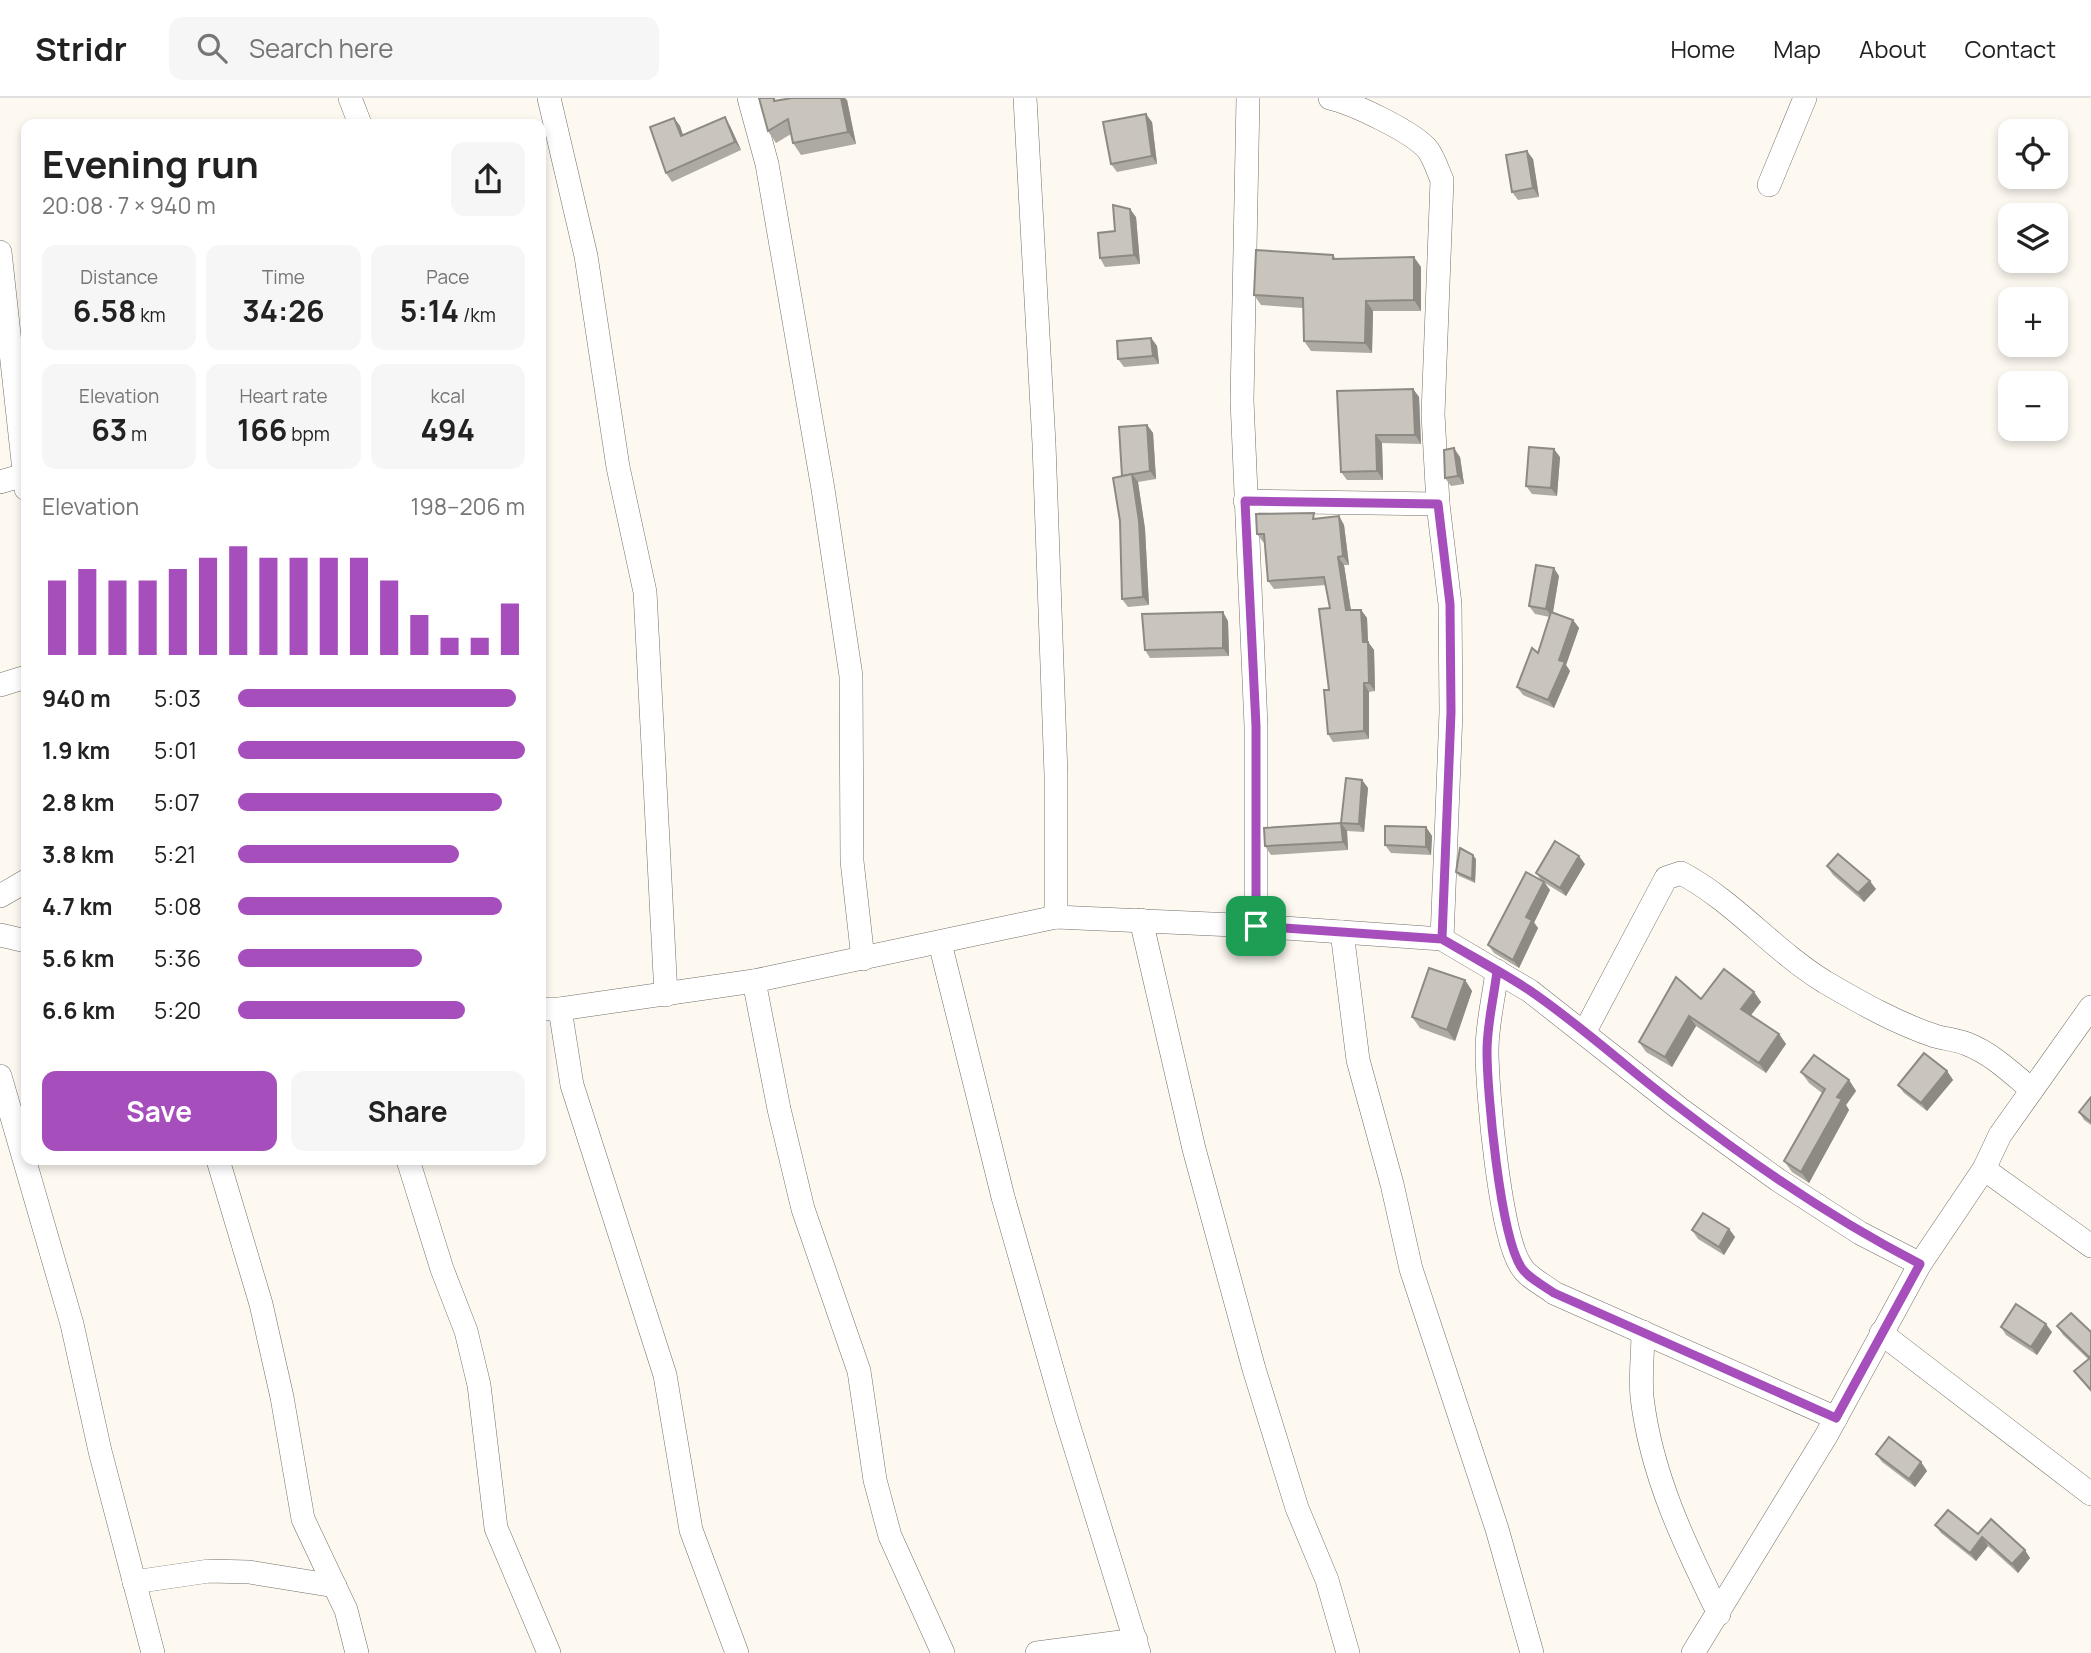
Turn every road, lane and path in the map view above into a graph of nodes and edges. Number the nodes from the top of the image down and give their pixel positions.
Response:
1 (350, 98) edge
2 (549, 98) edge
3 (748, 98) edge
4 (1025, 98) edge
5 (1248, 98) edge
6 (1330, 98) edge
7 (1805, 98) edge
8 (358, 119) edge
9 (1769, 185) dead end
10 (0, 256) edge
11 (21, 446) edge
12 (0, 482) edge
13 (21, 482) edge
14 (1245, 501) junction
15 (1438, 504) junction
16 (21, 679) edge
17 (0, 685) edge
18 (21, 884) edge
19 (0, 896) edge
20 (1056, 917) junction
21 (1141, 920) junction
22 (1256, 926) junction
23 (1342, 932) junction
24 (0, 935) edge
25 (1442, 939) junction
26 (21, 941) edge
27 (940, 943) junction
28 (863, 959) junction
29 (1497, 971) junction
30 (754, 981) junction
31 (666, 995) junction
32 (2091, 1007) edge
33 (550, 1009) edge
34 (1584, 1033) junction
35 (0, 1076) edge
36 (2032, 1090) junction
37 (21, 1148) edge
38 (26, 1165) edge
39 (219, 1165) edge
40 (410, 1165) edge
41 (1984, 1170) junction
42 (2091, 1246) edge
43 (1920, 1264) junction
44 (1643, 1332) junction
45 (1881, 1333) junction
46 (1836, 1418) junction
47 (2091, 1494) edge
48 (134, 1582) junction
49 (335, 1586) junction
50 (1719, 1614) junction
51 (1138, 1646) edge
52 (153, 1653) edge
53 (357, 1653) edge
54 (549, 1653) edge
55 (737, 1653) edge
56 (943, 1653) edge
57 (1037, 1653) edge
58 (1348, 1653) edge
59 (1532, 1653) edge
60 (1693, 1653) edge

1 - 8 street
2 - 31 street
3 - 28 street
4 - 20 street
5 - 14 street
6 - 15 street
7 - 9 street
10 - 11 street
12 - 13 street
14 - 15 street
14 - 22 street
15 - 25 street
16 - 17 street
18 - 19 street
20 - 21 street
20 - 27 street
21 - 22 street
21 - 58 street
22 - 23 street
23 - 25 street
23 - 59 street
24 - 26 street
25 - 29 street
27 - 28 street
27 - 51 street
28 - 30 street
29 - 34 street
29 - 44 street
30 - 31 street
30 - 56 street
31 - 33 street
32 - 36 street
33 - 55 street
34 - 36 street
34 - 43 street
35 - 37 street
36 - 41 street
38 - 48 street
39 - 49 street
40 - 54 street
41 - 42 street
41 - 43 street
43 - 45 street
44 - 46 street
44 - 50 street
45 - 46 street
45 - 47 street
46 - 50 street
48 - 49 street
48 - 52 street
49 - 53 street
50 - 60 street
51 - 57 street

